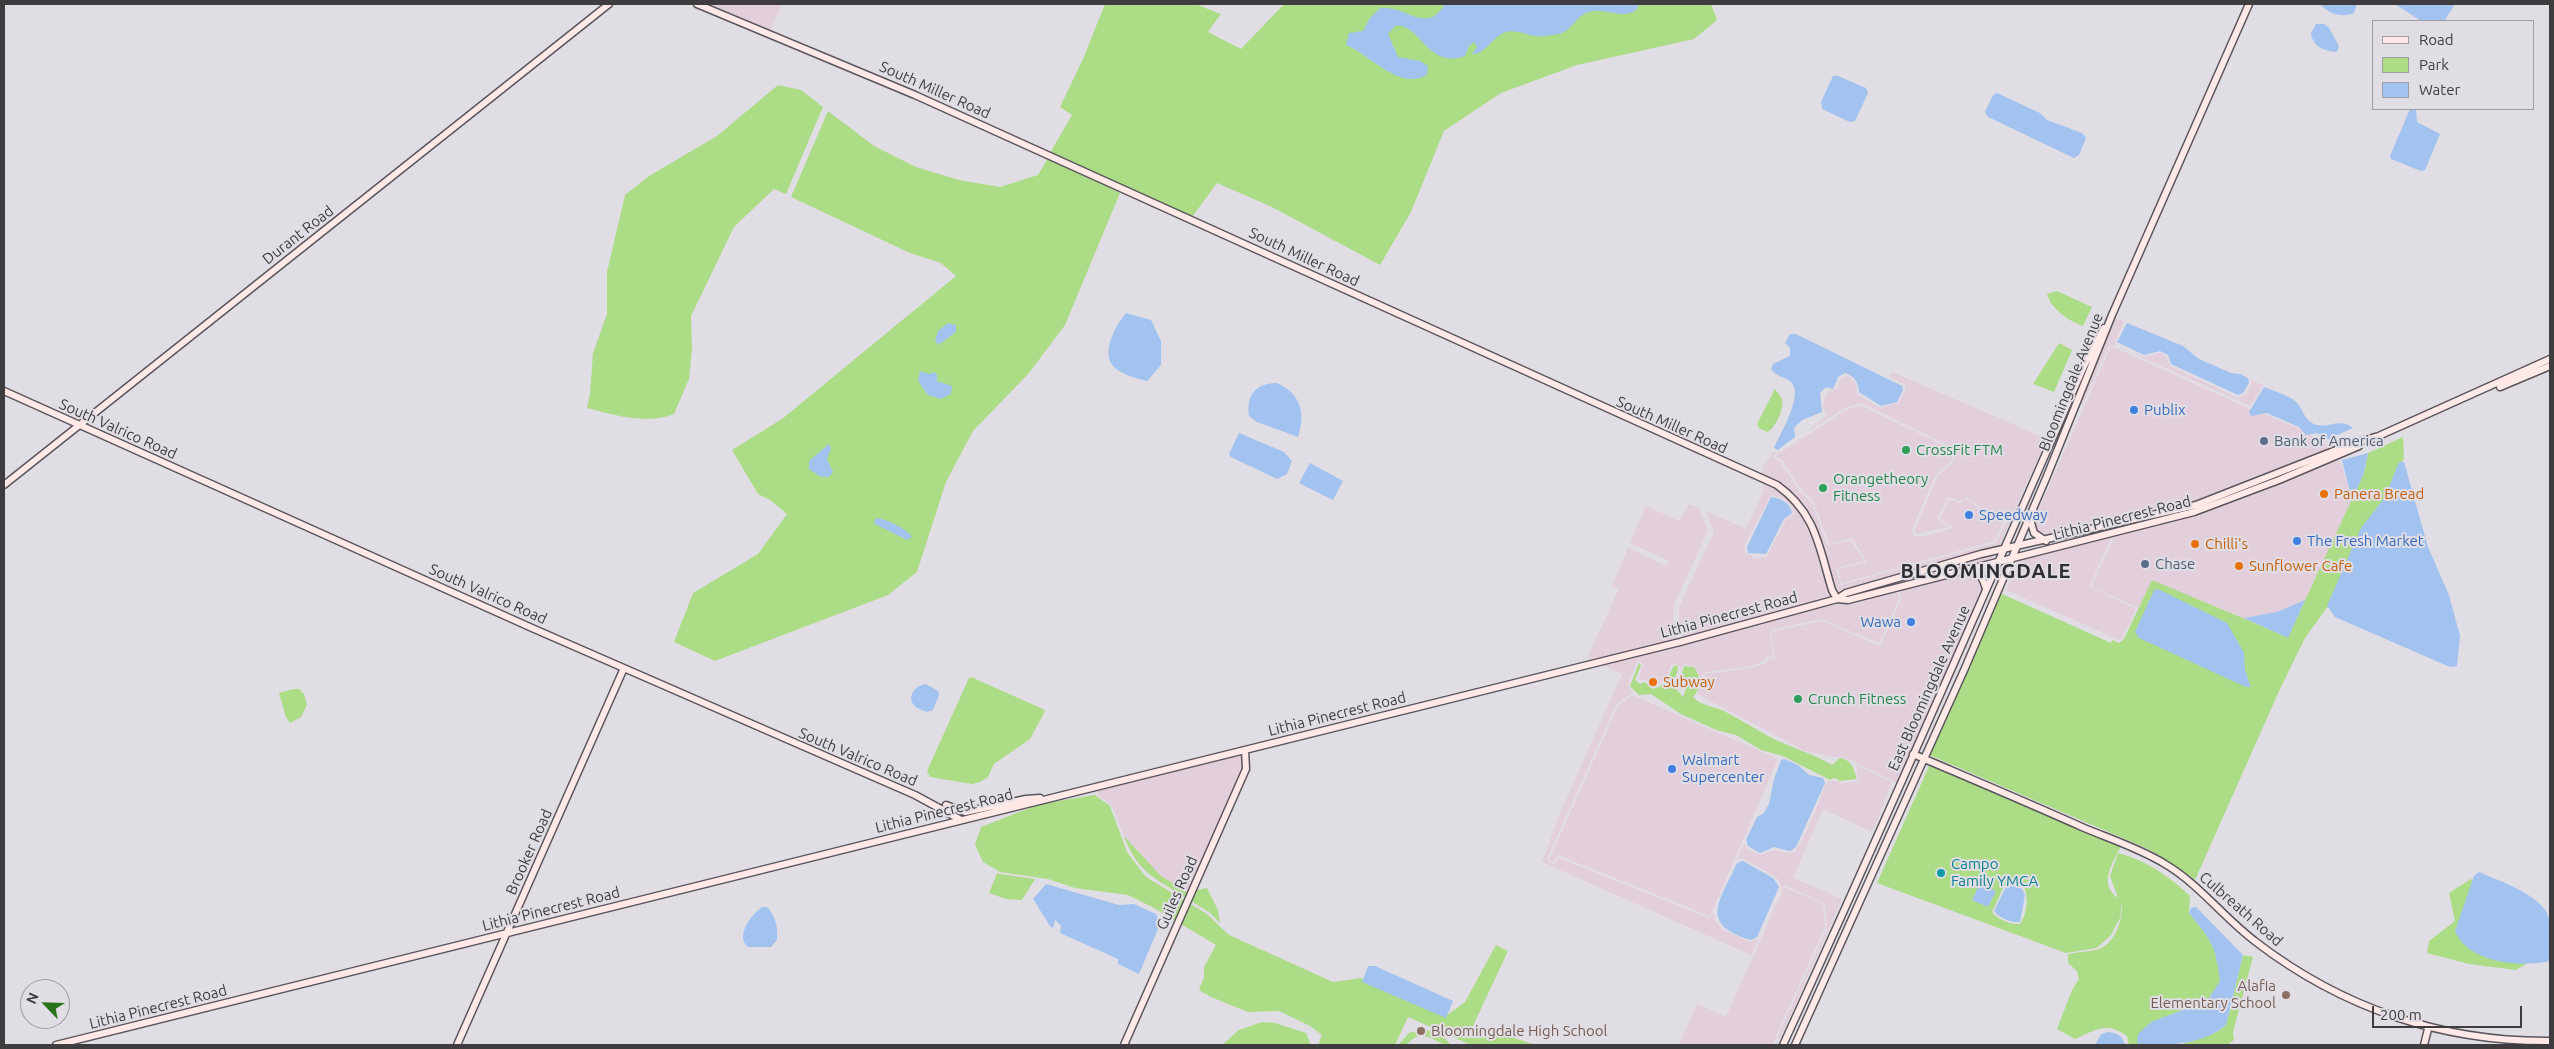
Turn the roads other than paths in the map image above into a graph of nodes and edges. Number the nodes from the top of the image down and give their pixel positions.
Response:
1 (609, 4) edge
2 (697, 4) edge
3 (2249, 4) edge
4 (2112, 315) junction
5 (2550, 360) edge
6 (2550, 366) edge
7 (4, 391) edge
8 (2431, 414) junction
9 (80, 425) junction
10 (2375, 438) junction
11 (4, 485) edge
12 (2030, 517) junction
13 (2046, 541) junction
14 (2016, 547) junction
15 (2003, 550) junction
16 (2012, 557) junction
17 (1999, 560) junction
18 (1967, 569) junction
19 (1986, 591) junction
20 (1837, 599) junction
21 (624, 668) junction
22 (1245, 750) junction
23 (1912, 754) junction
24 (1925, 759) junction
25 (915, 795) junction
26 (1046, 799) junction
27 (961, 820) junction
28 (507, 933) junction
29 (2428, 1029) junction
30 (2550, 1041) edge
31 (56, 1045) edge
32 (457, 1045) edge
33 (1124, 1045) edge
34 (1783, 1045) edge
35 (1795, 1045) edge
36 (2424, 1045) edge

1 - 9 main road, Durant Road
2 - 20 main road, South Miller Road
3 - 4 main road, Bloomingdale Avenue
4 - 12 main road, Bloomingdale Avenue
4 - 15 main road, East Bloomingdale Avenue
5 - 8 main road, Lithia Pinecrest Road
6 - 8 main road, Lithia Pinecrest Road
7 - 9 main road, South Valrico Road
8 - 10 main road, Lithia Pinecrest Road
9 - 11 main road, Durant Road
9 - 21 main road, South Valrico Road
10 - 13 main road, Lithia Pinecrest Road
10 - 16 main road, Lithia Pinecrest Road
12 - 13 main road
12 - 14 main road, Bloomingdale Avenue
13 - 14 main road, Lithia Pinecrest Road
14 - 15 main road, Lithia Pinecrest Road
14 - 16 main road, Bloomingdale Avenue
15 - 17 main road, East Bloomingdale Avenue
15 - 20 main road, Lithia Pinecrest Road
16 - 17 main road, Lithia Pinecrest Road
16 - 24 main road, Bloomingdale Avenue
17 - 18 main road, Lithia Pinecrest Road
17 - 19 main road, East Bloomingdale Avenue
18 - 19 main road
18 - 20 main road, Lithia Pinecrest Road
19 - 23 main road, East Bloomingdale Avenue
20 - 22 main road, Lithia Pinecrest Road
21 - 25 main road, South Valrico Road
21 - 28 main road, Brooker Road
22 - 26 main road, Lithia Pinecrest Road
22 - 33 main road, Guiles Road
23 - 24 main road
23 - 34 main road, East Bloomingdale Avenue
24 - 29 main road, Culbreath Road
24 - 35 main road, East Bloomingdale Avenue
25 - 26 main road
25 - 27 main road, South Valrico Road
26 - 27 main road, Lithia Pinecrest Road
27 - 28 main road, Lithia Pinecrest Road
28 - 31 main road, Lithia Pinecrest Road
28 - 32 main road, Brooker Road
29 - 30 main road, Culbreath Road
29 - 36 main road

